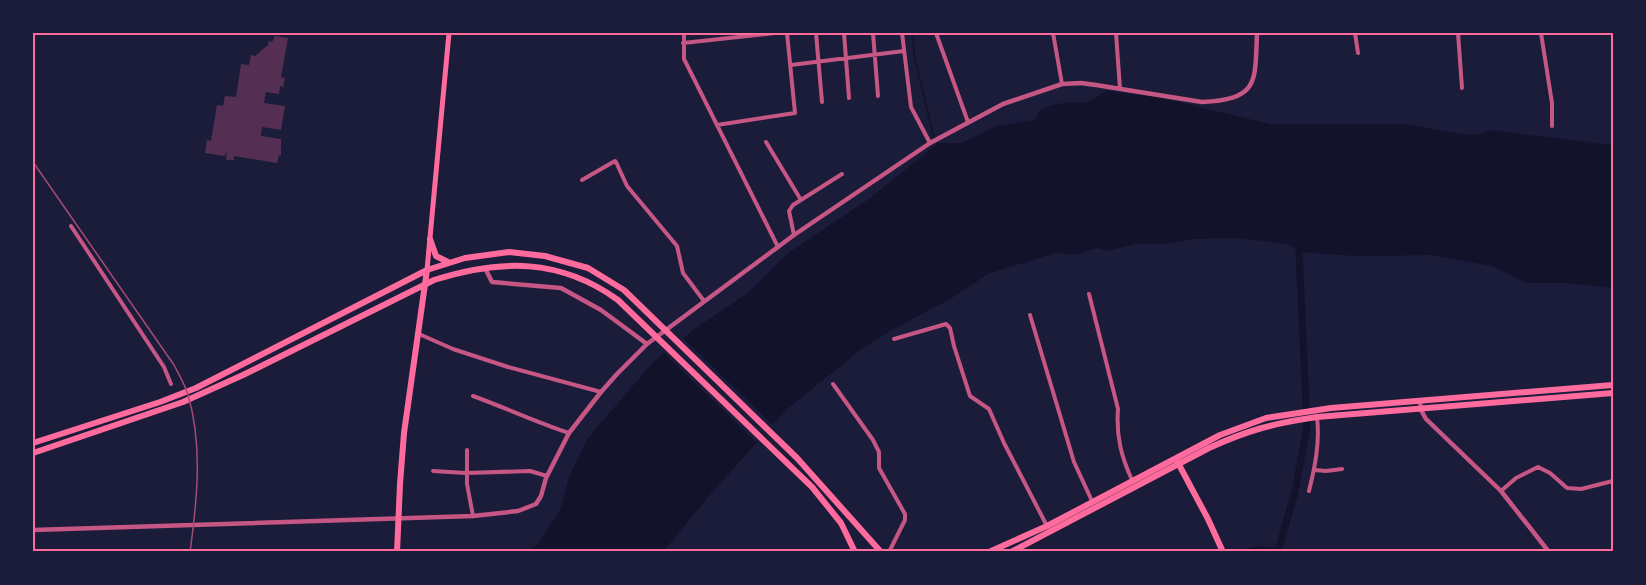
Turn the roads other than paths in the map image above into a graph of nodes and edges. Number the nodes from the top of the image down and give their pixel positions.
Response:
1 (449, 33) edge
2 (684, 33) edge
3 (775, 33) edge
4 (787, 33) edge
5 (816, 33) edge
6 (844, 33) edge
7 (873, 33) edge
8 (902, 33) edge
9 (936, 33) edge
10 (1053, 33) edge
11 (1116, 33) edge
12 (1257, 33) edge
13 (1355, 33) edge
14 (1458, 33) edge
15 (1541, 33) edge
16 (683, 43) junction
17 (904, 51) junction
18 (1358, 53) dead end
19 (875, 55) junction
20 (846, 60) junction
21 (818, 62) junction
22 (791, 65) junction
23 (1062, 84) junction
24 (1462, 88) dead end
25 (1120, 89) junction
26 (878, 96) dead end
27 (849, 98) dead end
28 (822, 102) dead end
29 (968, 122) junction
30 (717, 126) junction
31 (1552, 126) dead end
32 (766, 142) dead end
33 (930, 143) junction
34 (842, 174) dead end
35 (582, 180) dead end
36 (801, 200) junction
37 (71, 226) dead end
38 (794, 235) junction
39 (430, 239) junction
40 (778, 247) junction
41 (448, 262) junction
42 (485, 268) junction
43 (427, 270) junction
44 (425, 284) junction
45 (410, 291) junction
46 (1089, 294) dead end
47 (423, 300) junction
48 (704, 301) junction
49 (1030, 315) dead end
50 (418, 334) junction
51 (894, 339) dead end
52 (647, 344) junction
53 (171, 384) dead end
54 (833, 384) dead end
55 (1613, 386) edge
56 (197, 392) junction
57 (600, 392) junction
58 (1613, 393) edge
59 (473, 396) dead end
60 (1420, 402) junction
61 (1421, 410) junction
62 (1316, 415) junction
63 (569, 433) junction
64 (33, 443) edge
65 (467, 450) dead end
66 (33, 453) edge
67 (1177, 461) junction
68 (1342, 469) dead end
69 (1315, 470) junction
70 (433, 471) dead end
71 (466, 472) junction
72 (548, 476) junction
73 (1132, 480) junction
74 (1613, 481) edge
75 (1309, 491) dead end
76 (1501, 491) junction
77 (1092, 501) junction
78 (473, 516) junction
79 (398, 519) junction
80 (1047, 526) junction
81 (33, 530) edge
82 (1222, 549) edge
83 (397, 552) edge
84 (855, 552) edge
85 (881, 552) edge
86 (889, 552) edge
87 (989, 552) edge
88 (1011, 552) edge
89 (1549, 552) edge

1 - 39 main road
2 - 16 street
3 - 16 street
4 - 22 street
5 - 21 street
6 - 20 street
7 - 19 street
8 - 17 street
9 - 29 street
10 - 23 street
11 - 25 street
12 - 25 street
13 - 18 street
14 - 24 street
15 - 31 street
16 - 30 street
17 - 19 street
17 - 33 street
19 - 20 street
19 - 26 street
20 - 21 street
20 - 27 street
21 - 22 street
21 - 28 street
22 - 30 street
23 - 25 street
23 - 29 street
29 - 33 street
30 - 40 street
32 - 36 street
33 - 38 street
34 - 36 street
35 - 48 street
36 - 38 street
37 - 53 street
38 - 40 street
39 - 41 main road
39 - 43 main road
40 - 48 street
41 - 43 main road
41 - 85 main road
42 - 44 main road
42 - 52 street
42 - 84 main road
43 - 44 main road
43 - 56 main road
44 - 45 main road
44 - 47 main road
45 - 47 main road
45 - 56 main road
46 - 73 street
47 - 50 main road
48 - 52 street
49 - 77 street
50 - 57 street
50 - 79 main road
51 - 80 street
52 - 57 street
54 - 86 street
55 - 60 main road
56 - 64 main road
56 - 66 main road
57 - 63 street
58 - 61 main road
59 - 63 street
60 - 61 street
60 - 62 main road
61 - 62 main road
61 - 76 street
62 - 67 main road
62 - 69 street
63 - 72 street
65 - 71 street
67 - 73 main road
67 - 82 main road
67 - 88 main road
68 - 69 street
69 - 75 street
70 - 71 street
71 - 72 street
71 - 78 street
72 - 78 street
73 - 77 main road
74 - 76 street
76 - 89 street
77 - 80 main road
78 - 79 street
79 - 81 street
79 - 83 main road
80 - 87 main road

